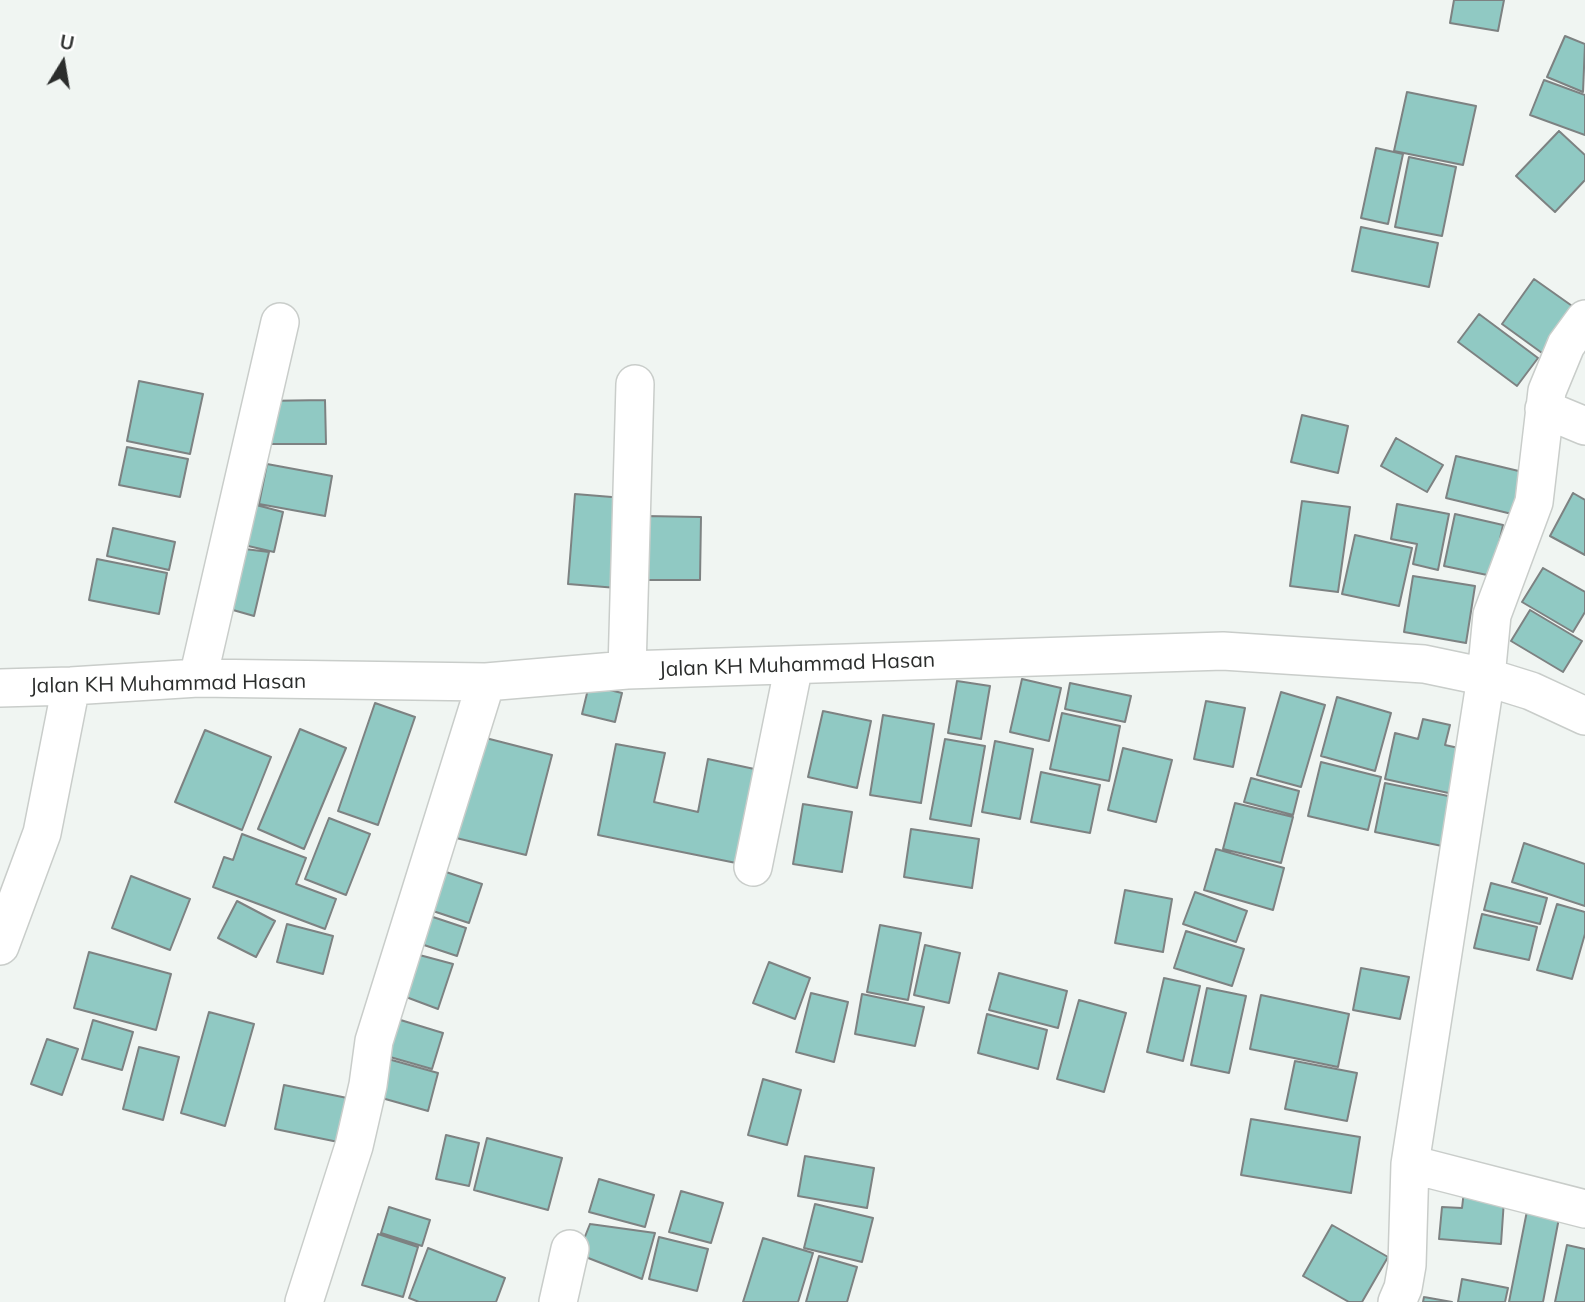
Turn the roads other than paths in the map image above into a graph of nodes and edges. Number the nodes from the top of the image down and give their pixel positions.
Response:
1 (1585, 319) edge
2 (280, 322) dead end
3 (635, 384) dead end
4 (1544, 409) junction
5 (1585, 426) edge
6 (794, 665) junction
7 (627, 670) junction
8 (1486, 677) junction
9 (198, 678) junction
10 (486, 682) junction
11 (71, 686) junction
12 (0, 688) edge
13 (1585, 716) edge
14 (753, 867) dead end
15 (0, 946) edge
16 (1410, 1164) junction
17 (1585, 1209) edge
18 (570, 1249) dead end
19 (304, 1302) edge
20 (558, 1302) edge
21 (1397, 1302) edge

1 - 4 street
2 - 9 street
3 - 7 street
4 - 5 street
4 - 8 street
6 - 7 street, Jalan KH Muhammad Hasan
6 - 8 street, Jalan KH Muhammad Hasan
6 - 14 street
7 - 10 street, Jalan KH Muhammad Hasan
8 - 13 street, Jalan KH Muhammad Hasan
8 - 16 street
9 - 10 street, Jalan KH Muhammad Hasan
9 - 11 street, Jalan KH Muhammad Hasan
10 - 19 street
11 - 12 street, Jalan KH Muhammad Hasan
11 - 15 street
16 - 17 street
16 - 21 street
18 - 20 street

